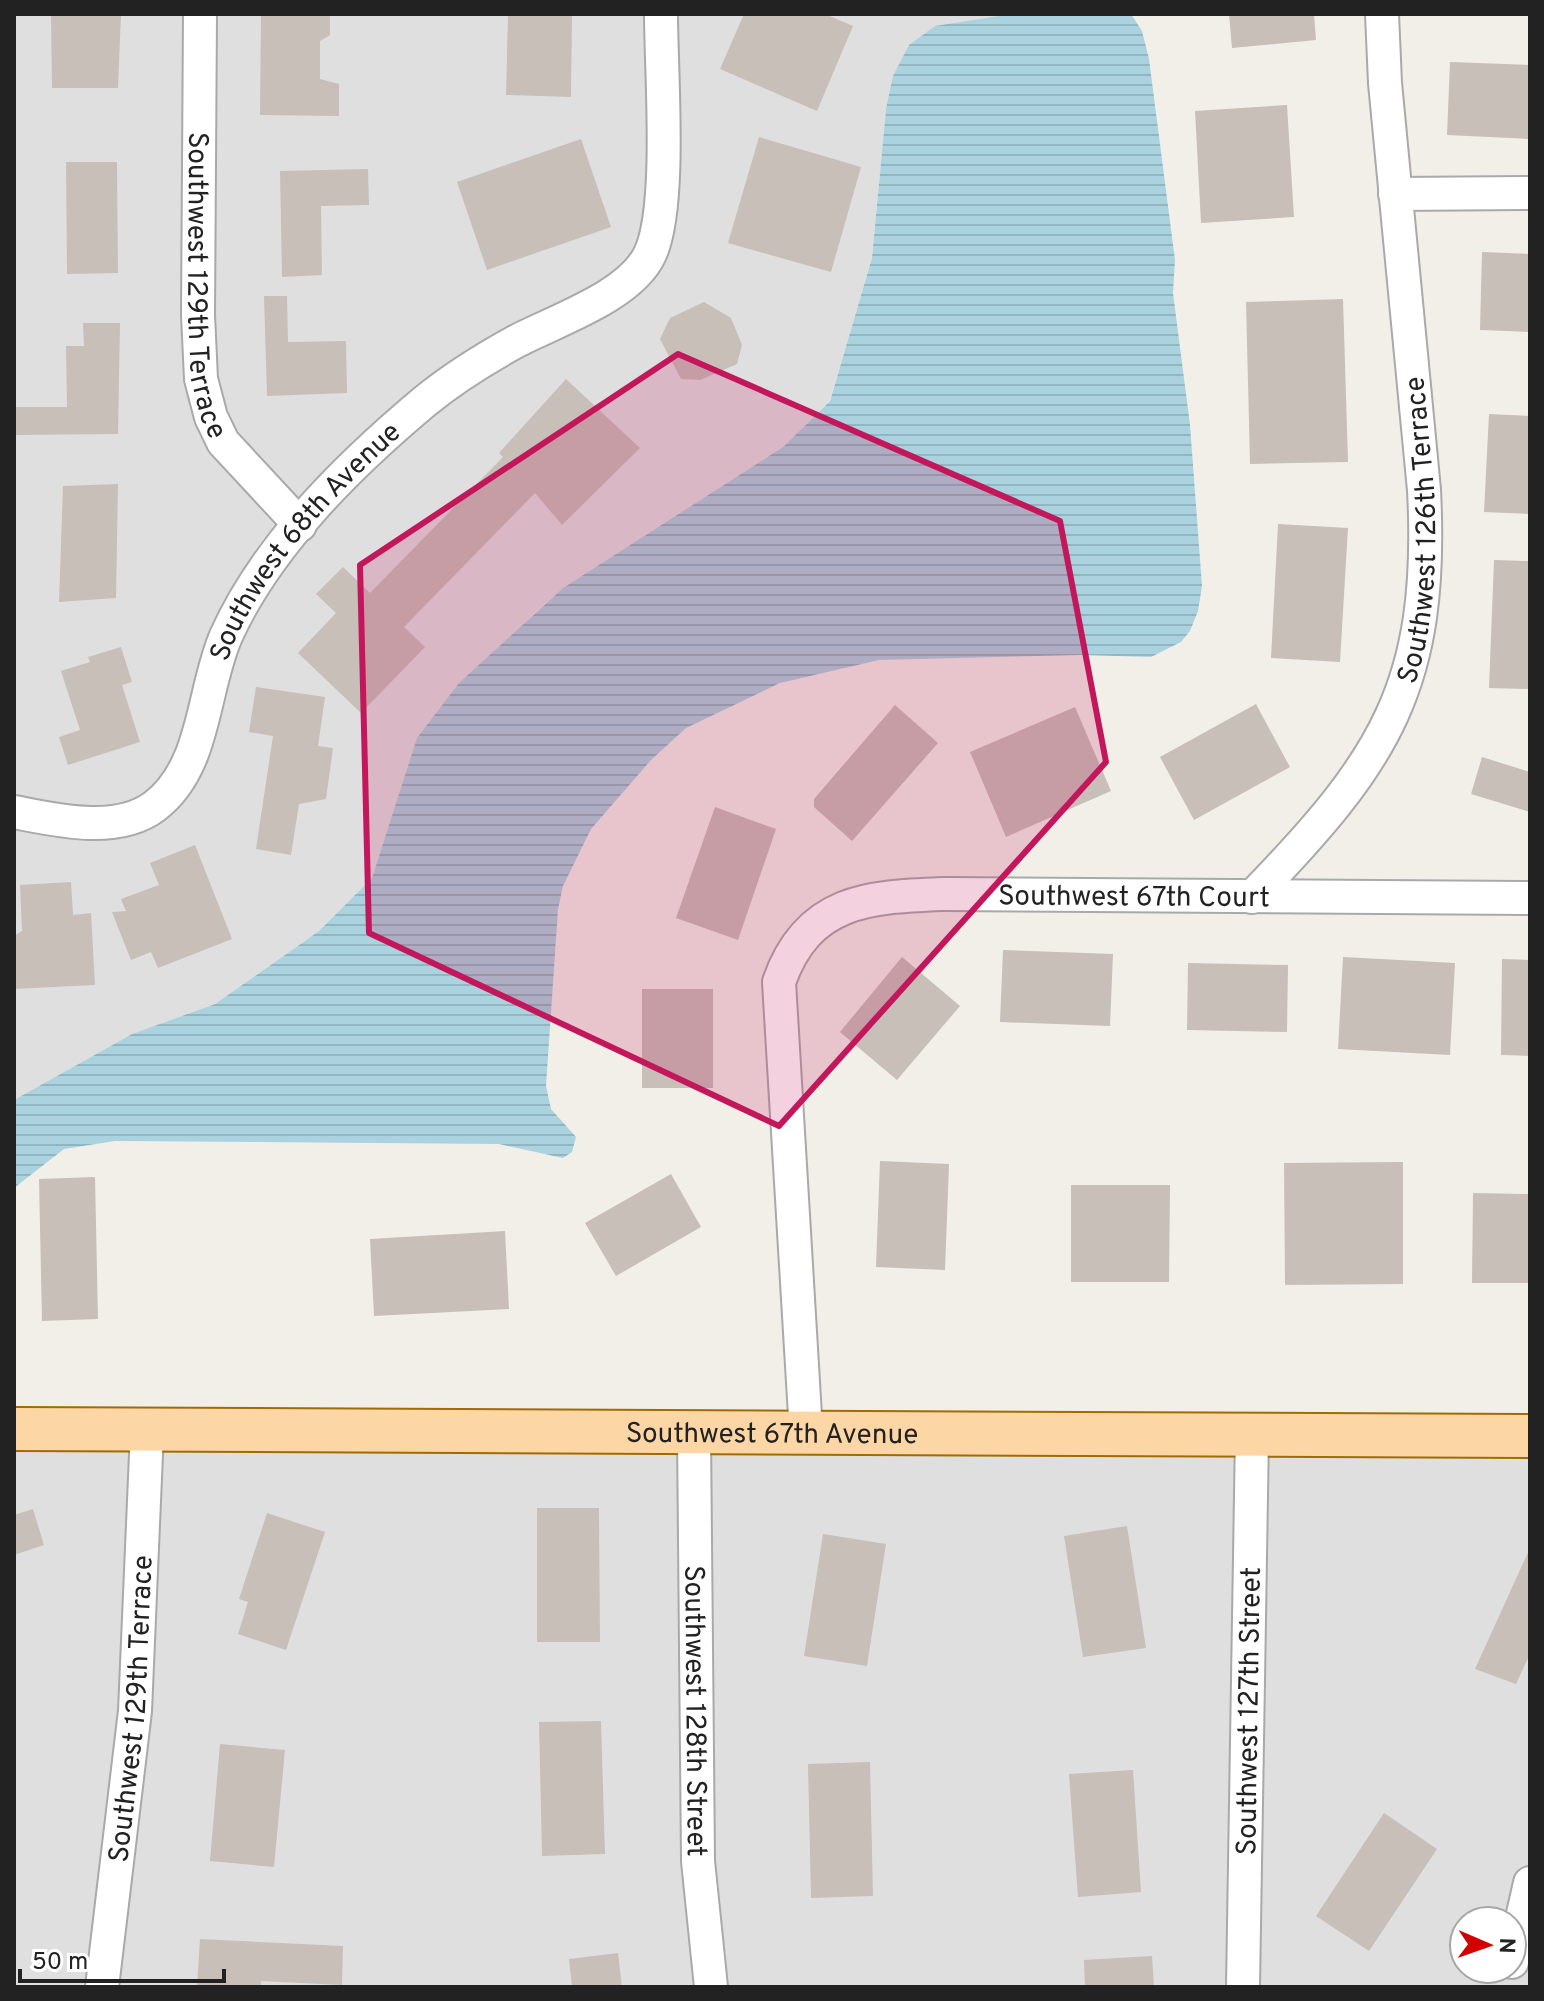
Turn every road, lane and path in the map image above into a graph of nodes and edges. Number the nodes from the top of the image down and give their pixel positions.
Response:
1 (200, 14) edge
2 (661, 14) edge
3 (1382, 14) edge
4 (1530, 193) edge
5 (1395, 194) junction
6 (300, 525) junction
7 (14, 812) edge
8 (1252, 897) junction
9 (1530, 898) edge
10 (14, 1429) edge
11 (147, 1431) junction
12 (806, 1432) junction
13 (694, 1433) junction
14 (1252, 1434) junction
15 (1530, 1436) edge
16 (1530, 1883) edge
17 (1525, 1905) edge
18 (102, 1987) edge
19 (711, 1987) edge
20 (1243, 1987) edge

1 - 6 street, Southwest 129th Terrace
2 - 6 street, Southwest 68th Avenue
3 - 5 street, Southwest 126th Terrace
4 - 5 street
5 - 8 street, Southwest 126th Terrace
6 - 7 street, Southwest 68th Avenue
8 - 9 street, Southwest 67th Court
8 - 12 street, Southwest 67th Court
10 - 11 main road, Southwest 67th Avenue
11 - 13 main road, Southwest 67th Avenue
11 - 18 street, Southwest 129th Terrace
12 - 13 main road, Southwest 67th Avenue
12 - 14 main road, Southwest 67th Avenue
13 - 19 street, Southwest 128th Street
14 - 15 main road, Southwest 67th Avenue
14 - 20 street, Southwest 127th Street
16 - 17 street

